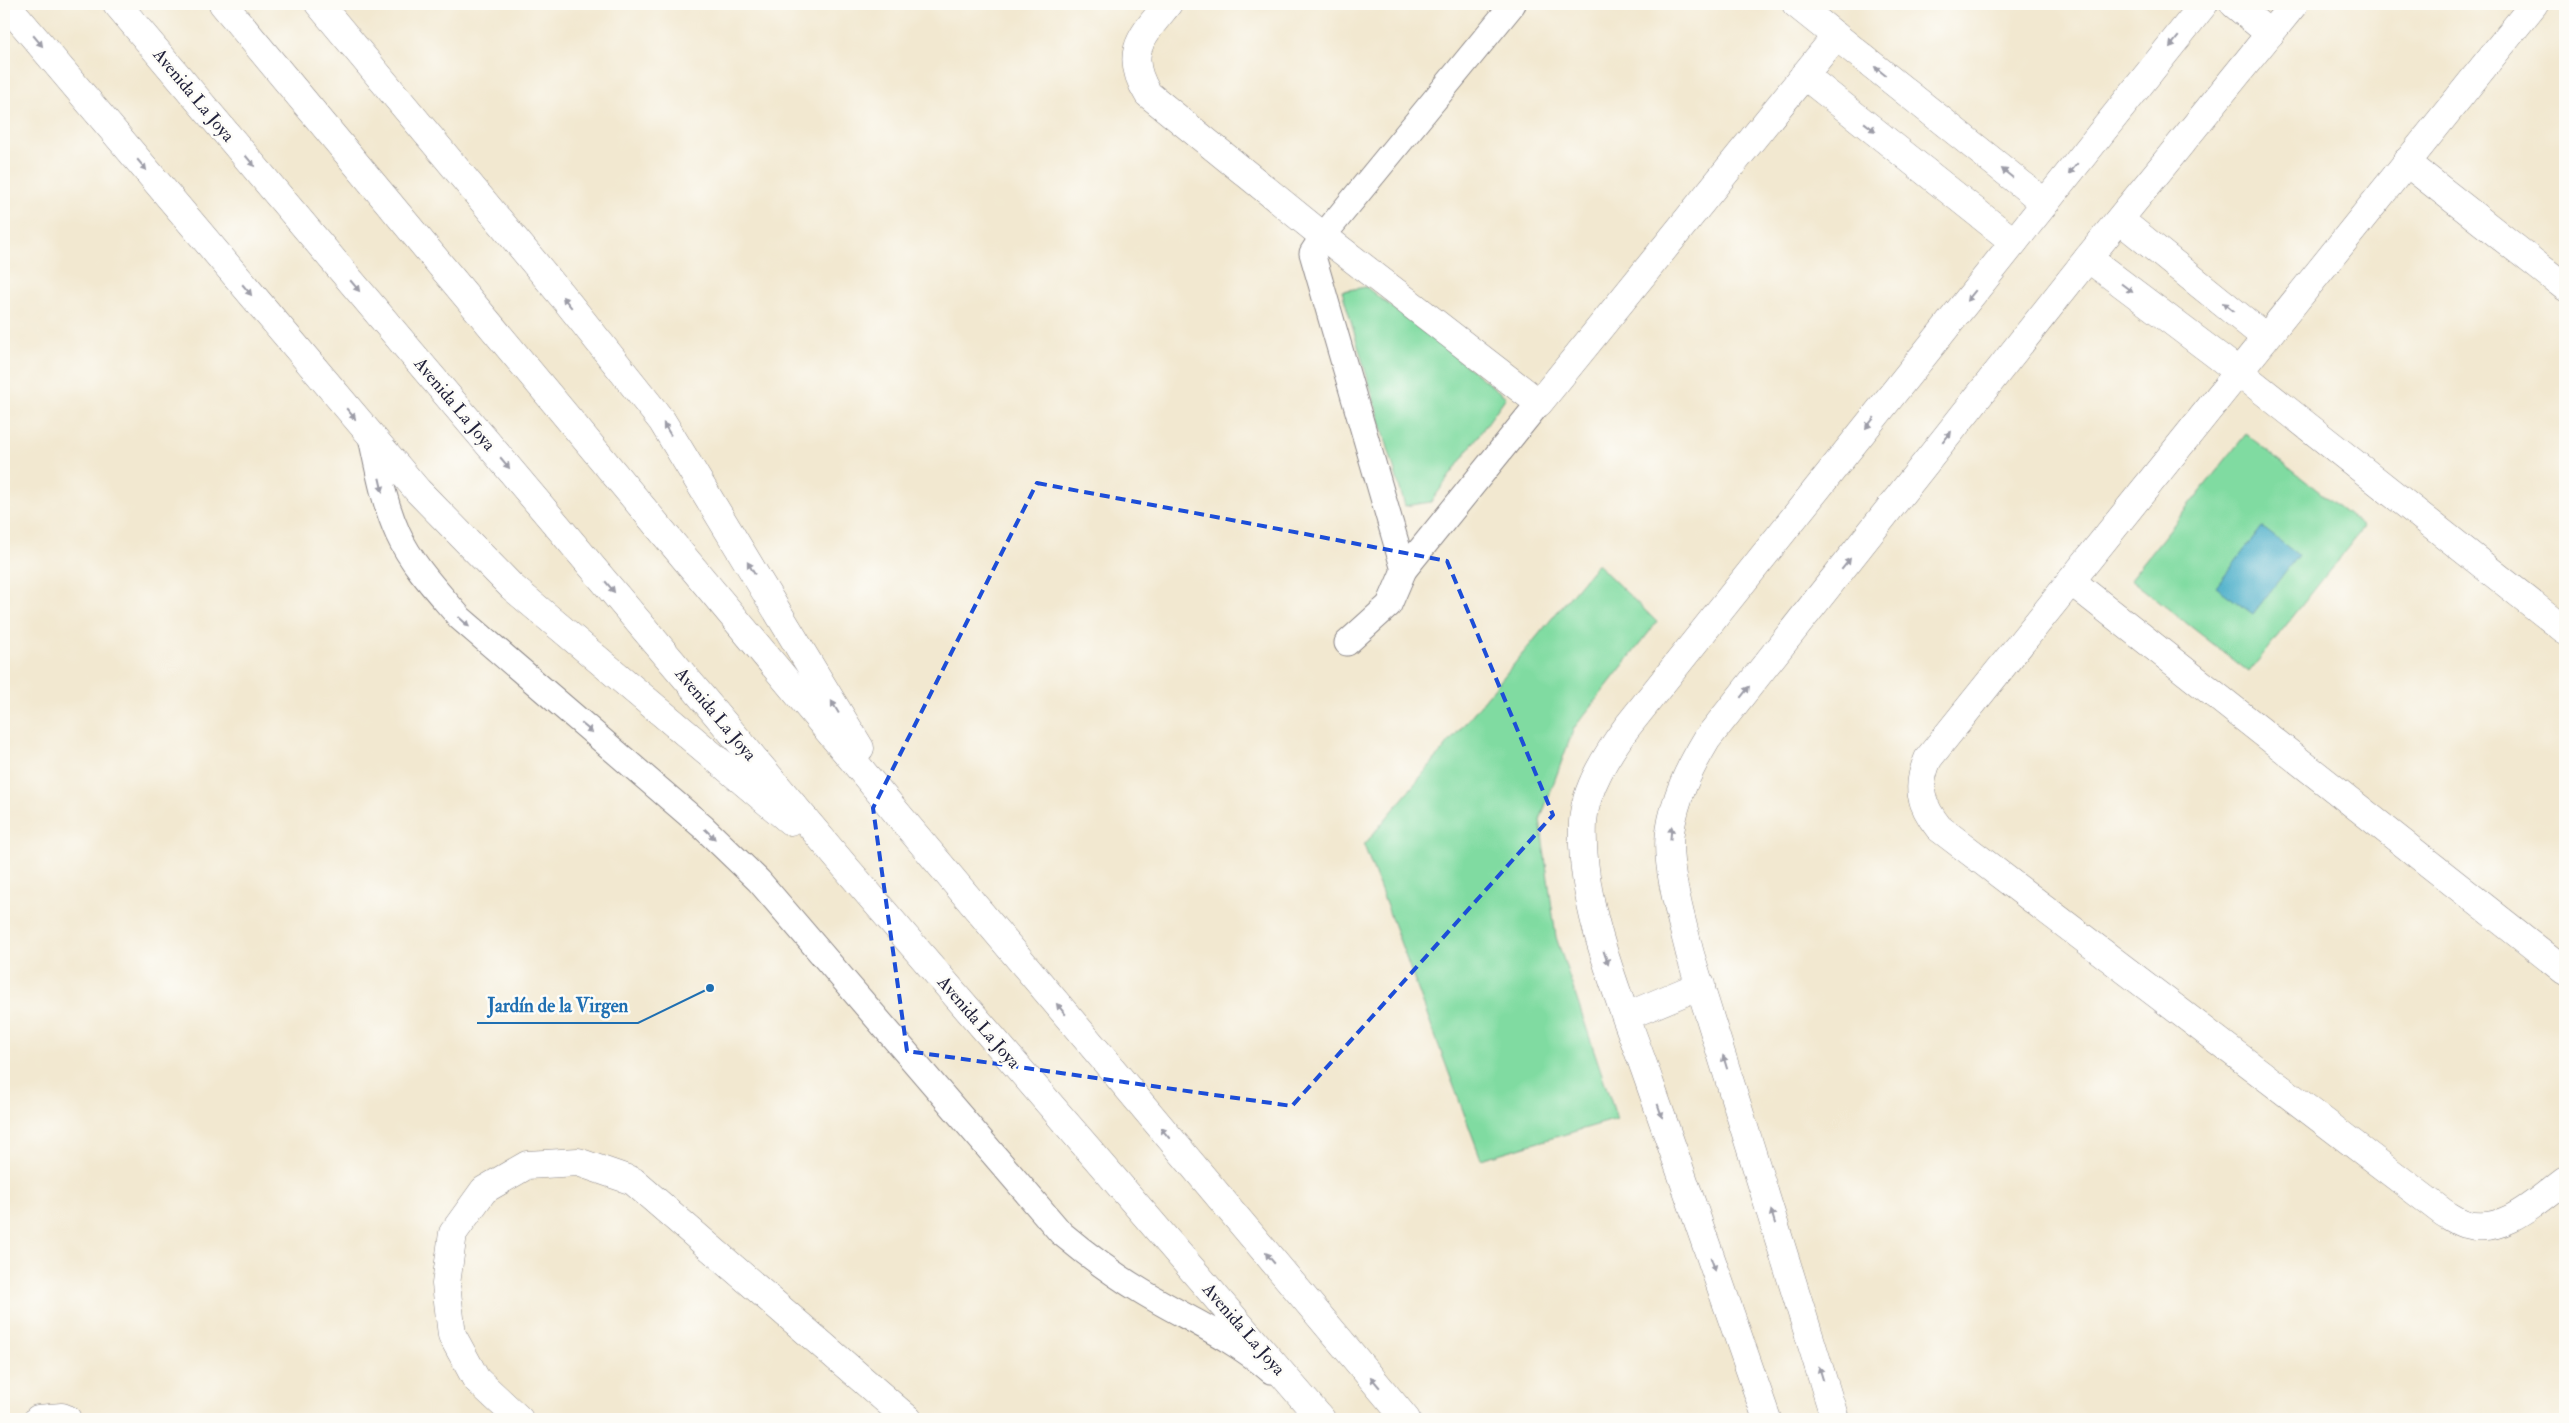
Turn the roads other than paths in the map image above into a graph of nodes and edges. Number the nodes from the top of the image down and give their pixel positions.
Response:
1 (6, 4) edge
2 (117, 4) edge
3 (223, 4) edge
4 (319, 4) edge
5 (1168, 4) edge
6 (1513, 4) edge
7 (1796, 4) edge
8 (2204, 4) edge
9 (2234, 4) edge
10 (2294, 4) edge
11 (2534, 4) edge
12 (2270, 34) junction
13 (1836, 36) junction
14 (1804, 75) junction
15 (2406, 162) junction
16 (2045, 203) junction
17 (2120, 220) junction
18 (1323, 236) junction
19 (2014, 242) junction
20 (2088, 258) junction
21 (2565, 287) edge
22 (2266, 337) junction
23 (2238, 372) junction
24 (1539, 403) junction
25 (371, 437) junction
26 (1404, 570) junction
27 (2071, 582) junction
28 (2565, 630) edge
29 (1347, 643) dead end
30 (906, 824) junction
31 (847, 869) junction
32 (2565, 971) edge
33 (1701, 985) junction
34 (1627, 1016) junction
35 (2565, 1180) edge
36 (1314, 1410) edge
37 (38, 1419) edge
38 (67, 1419) edge
39 (519, 1419) edge
40 (908, 1419) edge
41 (1406, 1419) edge
42 (1767, 1419) edge
43 (1835, 1419) edge

1 -> 25 street
2 -> 31 street, Avenida La Joya
3 - 30 street
30 -> 4 street
5 - 18 street
6 - 18 lane
7 - 13 street
8 -> 16 street
9 - 12 street
10 - 12 street
11 - 15 street
12 - 17 street
13 - 14 street
16 -> 13 street
14 -> 19 street
14 - 24 street
15 - 21 street
15 - 22 street
16 - 19 street
17 - 20 street
22 -> 17 street
18 - 24 street
18 - 26 lane
19 -> 34 street
20 -> 23 street
33 -> 20 street
22 - 23 street
23 - 27 street
23 - 28 street
24 - 26 lane
25 - 31 street
25 -> 36 lane
26 - 29 lane
27 - 32 street
27 - 35 street
41 -> 30 street
31 - 36 street, Avenida La Joya
33 - 34 street
43 -> 33 street
34 -> 42 street
37 - 38 street
39 - 40 street

